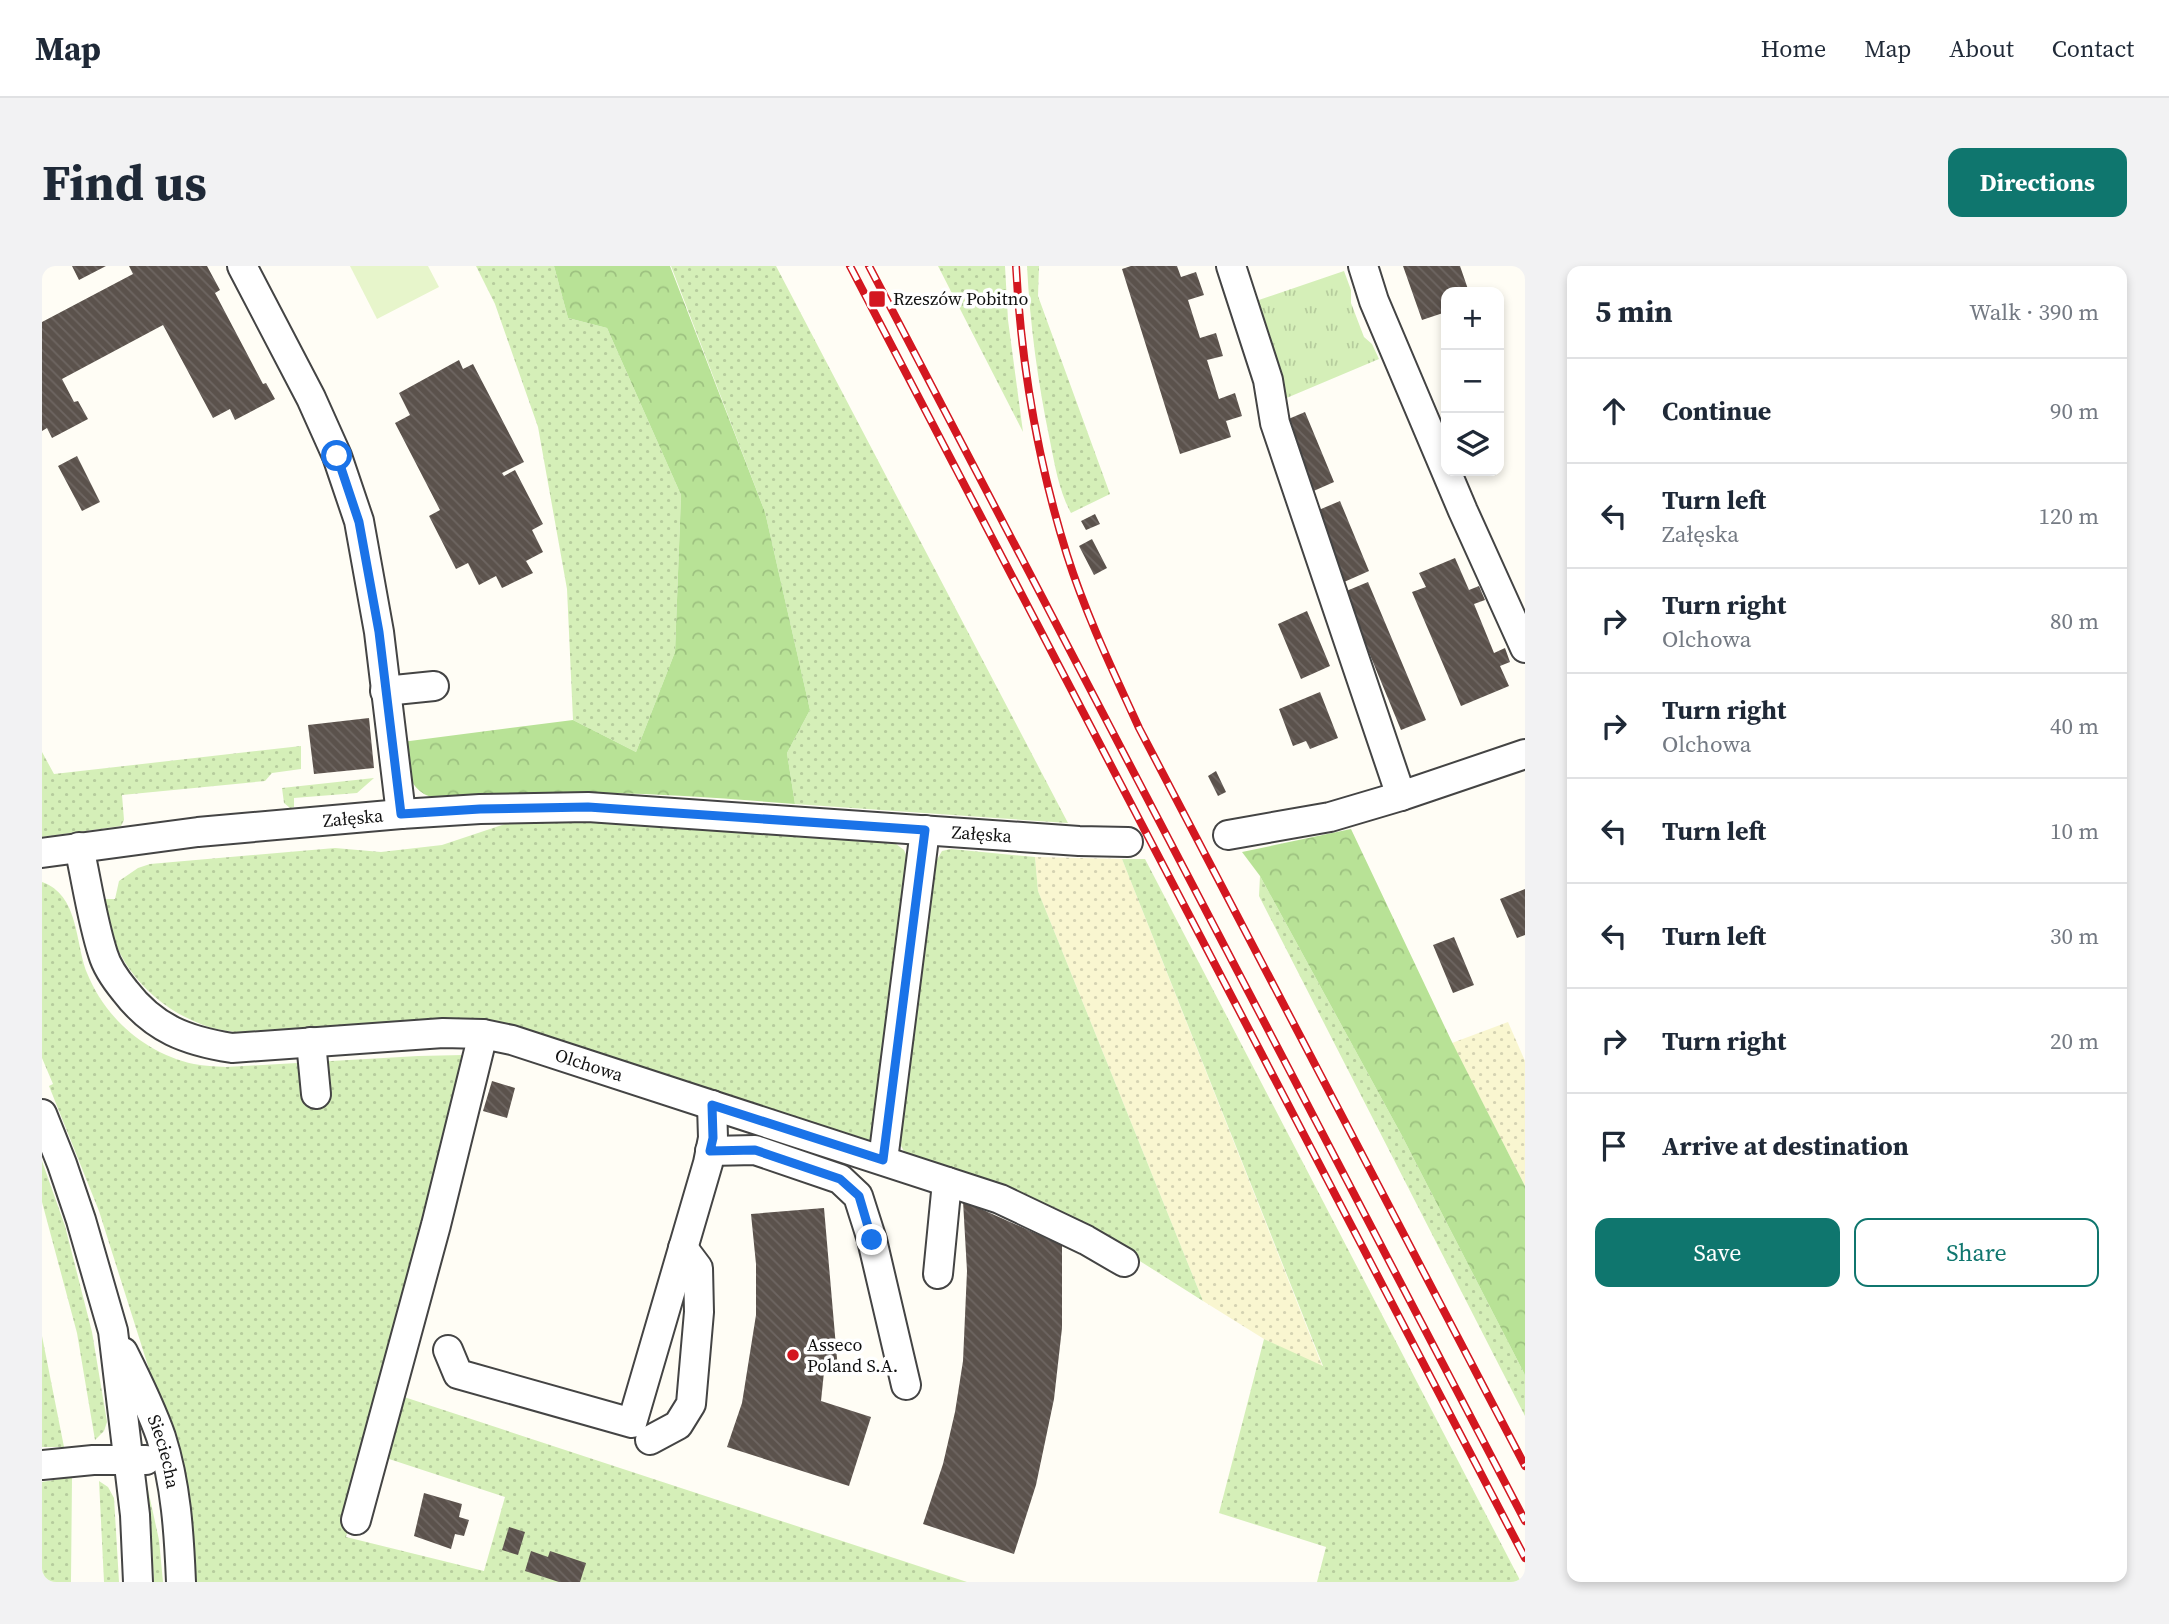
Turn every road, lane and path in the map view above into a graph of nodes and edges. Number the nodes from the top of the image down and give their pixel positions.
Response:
1 (242, 266) edge
2 (1231, 266) edge
3 (1363, 266) edge
4 (1525, 648) edge
5 (434, 687) dead end
6 (385, 691) junction
7 (1525, 754) edge
8 (1401, 796) junction
9 (401, 814) junction
10 (925, 830) junction
11 (1228, 835) dead end
12 (1128, 842) dead end
13 (79, 848) junction
14 (42, 853) edge
15 (483, 1034) junction
16 (311, 1042) junction
17 (316, 1094) dead end
18 (712, 1105) junction
19 (42, 1114) edge
20 (710, 1151) junction
21 (883, 1160) junction
22 (947, 1182) junction
23 (683, 1248) junction
24 (1124, 1262) dead end
25 (938, 1274) dead end
26 (113, 1331) junction
27 (448, 1350) dead end
28 (906, 1385) dead end
29 (650, 1440) dead end
30 (129, 1459) junction
31 (167, 1460) junction
32 (42, 1465) edge
33 (356, 1520) dead end
34 (138, 1582) edge
35 (181, 1582) edge

1 - 6 street
2 - 8 street
3 - 4 street
5 - 6 street
6 - 9 street
7 - 8 street
8 - 11 street
9 - 10 street, Załęska
9 - 13 street, Załęska
10 - 12 street, Załęska
10 - 21 street
13 - 14 street, Załęska
13 - 16 street, Olchowa
15 - 16 street, Olchowa
15 - 18 street, Olchowa
15 - 33 street
16 - 17 street
18 - 20 street
18 - 21 street, Olchowa
19 - 26 street, Sieciecha
20 - 23 street
20 - 28 street
21 - 22 street, Olchowa
22 - 24 street, Olchowa
22 - 25 street
23 - 27 street
23 - 29 street
26 - 30 street, Sieciecha
26 - 31 street, Sieciecha
30 - 31 street
30 - 32 street
30 - 34 street, Sieciecha
31 - 35 street, Sieciecha

